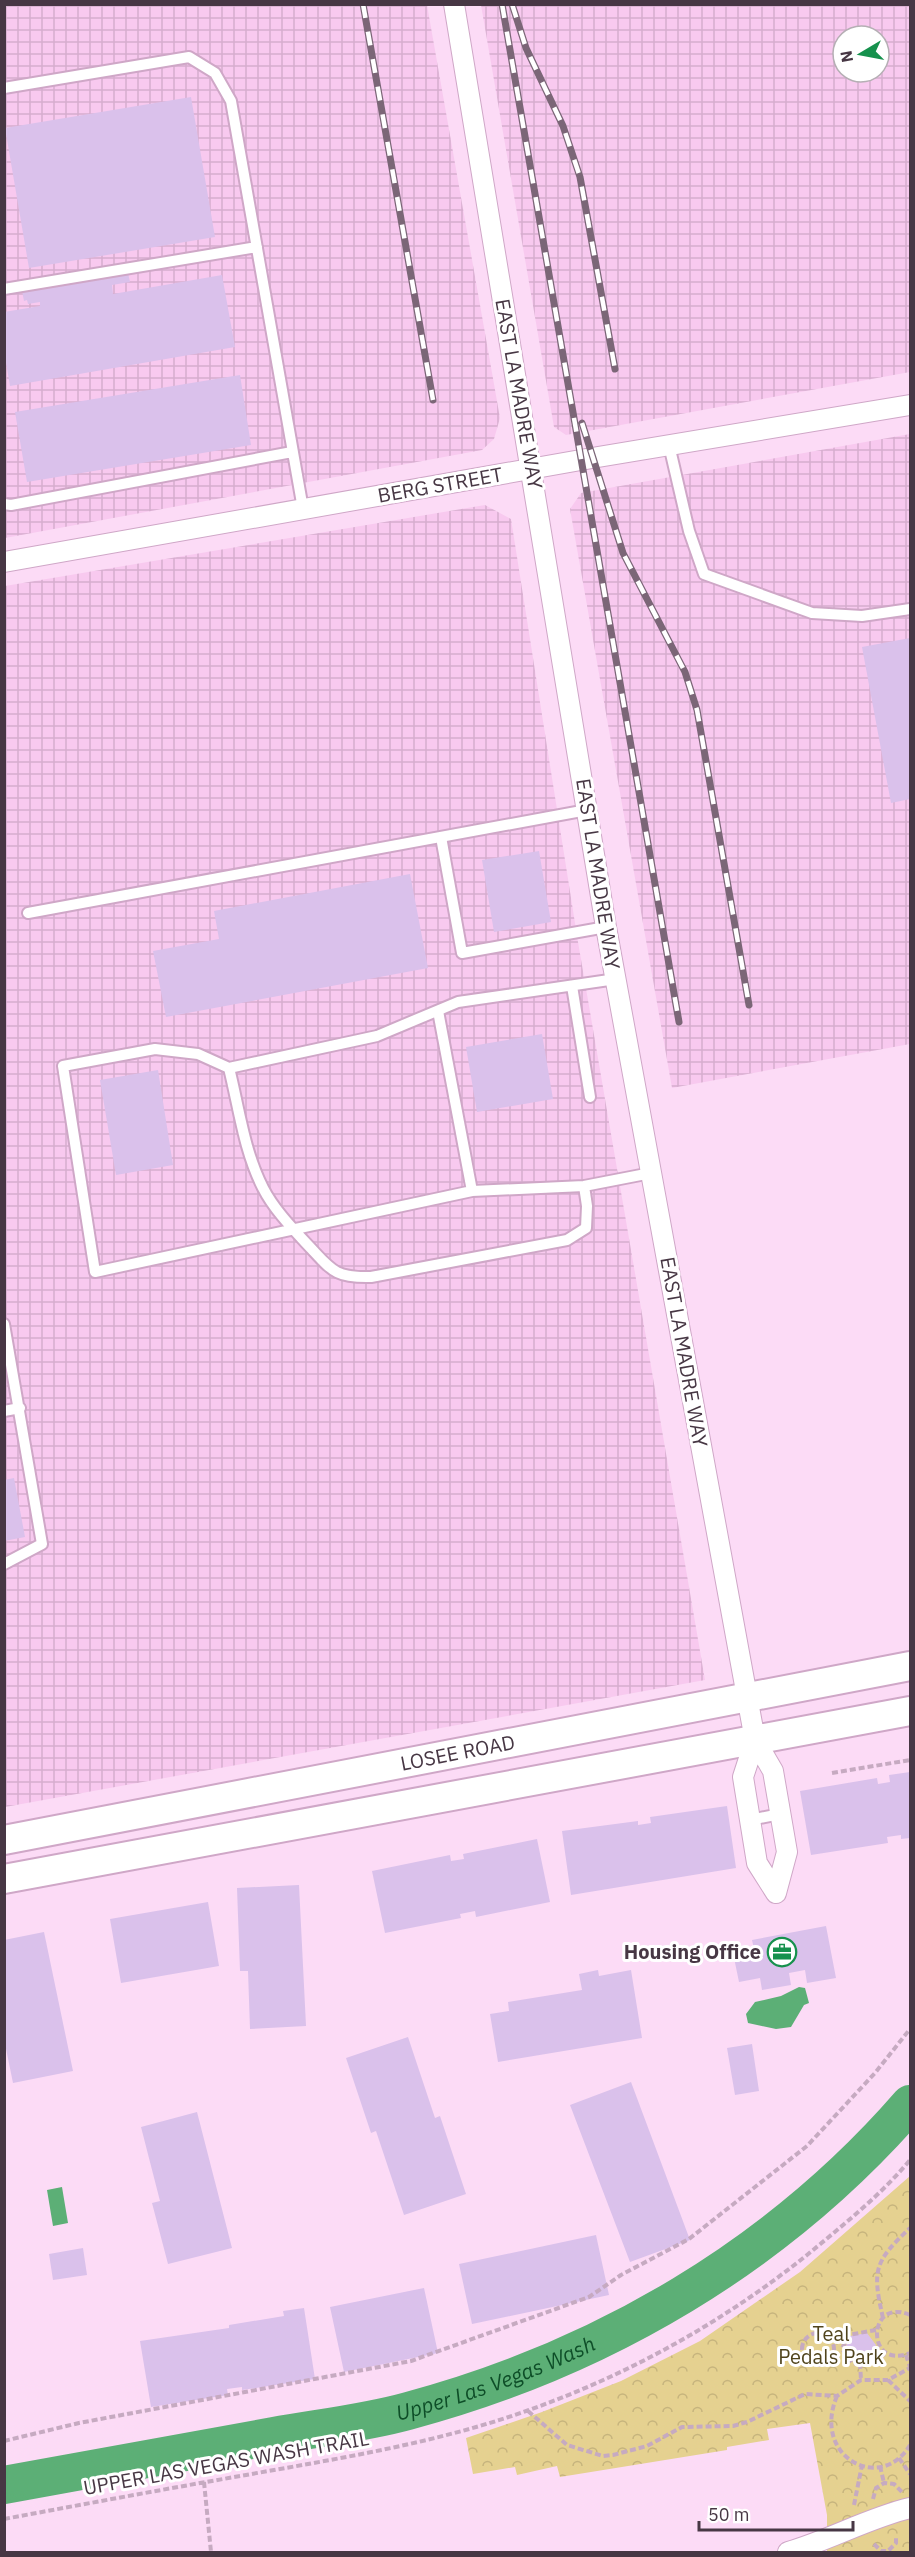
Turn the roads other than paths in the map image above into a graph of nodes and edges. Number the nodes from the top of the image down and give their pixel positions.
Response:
1 (454, 4) edge
2 (4, 88) edge
3 (257, 247) junction
4 (4, 289) edge
5 (910, 405) edge
6 (669, 445) junction
7 (292, 452) junction
8 (532, 469) junction
9 (4, 504) edge
10 (303, 509) junction
11 (4, 562) edge
12 (910, 609) edge
13 (587, 810) junction
14 (441, 837) junction
15 (28, 913) dead end
16 (606, 927) junction
17 (616, 979) junction
18 (572, 986) junction
19 (438, 1011) junction
20 (229, 1068) junction
21 (590, 1097) dead end
22 (651, 1173) junction
23 (584, 1186) junction
24 (472, 1191) junction
25 (292, 1228) junction
26 (4, 1324) edge
27 (20, 1408) junction
28 (4, 1411) edge
29 (4, 1564) edge
30 (910, 1666) edge
31 (747, 1696) junction
32 (910, 1711) edge
33 (755, 1740) junction
34 (780, 1814) junction
35 (750, 1820) junction
36 (4, 1840) edge
37 (4, 1879) edge
38 (906, 2501) edge
39 (788, 2553) edge

1 - 8 street, EAST LA MADRE WAY
2 - 3 lane
3 - 4 lane
3 - 7 lane
5 - 6 street, BERG STREET
6 - 8 street, BERG STREET
6 - 12 lane
7 - 9 lane
7 - 10 lane
8 - 10 street, BERG STREET
8 - 13 street, EAST LA MADRE WAY
10 - 11 street, BERG STREET
13 - 14 lane
13 - 16 street, EAST LA MADRE WAY
14 - 15 lane
14 - 16 lane
16 - 17 street, EAST LA MADRE WAY
17 - 18 lane
17 - 22 street, EAST LA MADRE WAY
18 - 19 lane
18 - 21 lane
19 - 20 lane
19 - 24 lane
20 - 25 lane
20 - 25 lane
22 - 23 lane
22 - 31 street, EAST LA MADRE WAY
23 - 24 lane
23 - 25 lane
24 - 25 lane
26 - 27 lane
27 - 28 lane
27 - 29 lane
30 - 31 main road, LOSEE ROAD
31 - 33 street, EAST LA MADRE WAY
31 - 36 main road, LOSEE ROAD
32 - 33 main road
33 - 34 street, EAST LA MADRE WAY
33 - 35 street, EAST LA MADRE WAY
33 - 37 main road
34 - 35 lane
34 - 35 street, EAST LA MADRE WAY
38 - 39 street

